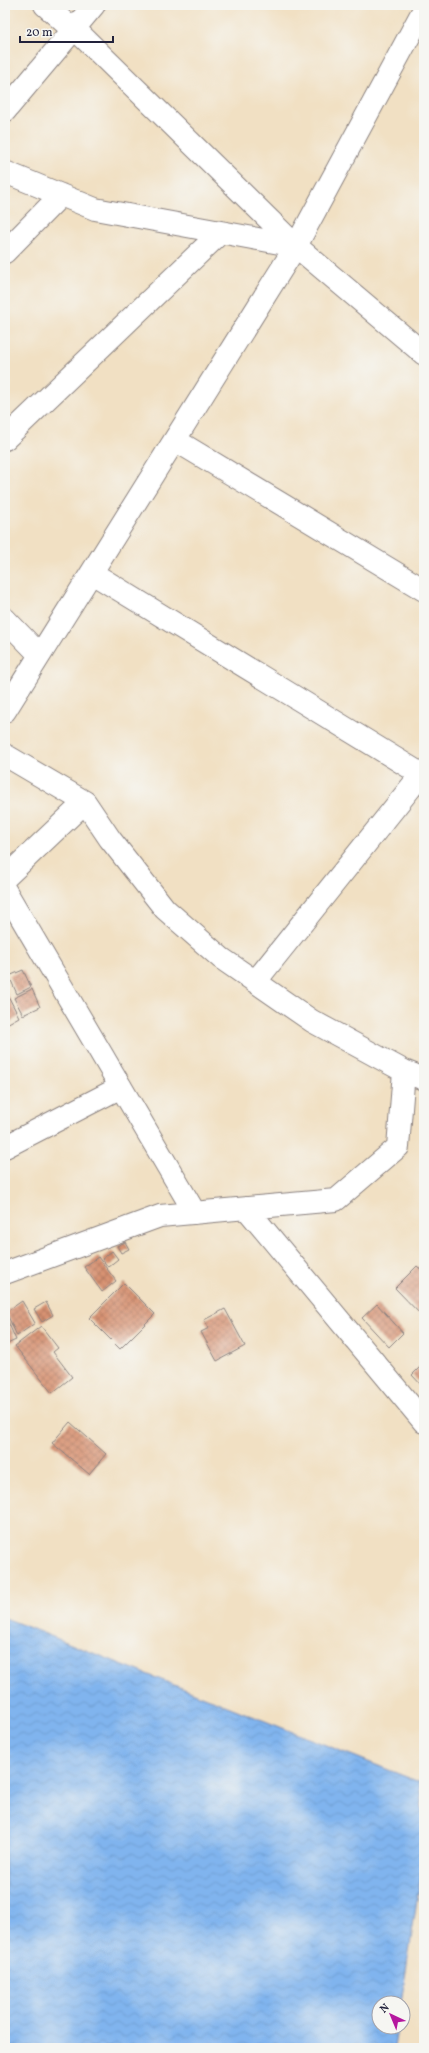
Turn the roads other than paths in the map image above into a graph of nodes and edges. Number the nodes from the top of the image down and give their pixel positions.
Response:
1 (45, 5) edge
2 (94, 5) edge
3 (424, 9) edge
4 (73, 30) junction
5 (5, 111) edge
6 (5, 172) edge
7 (61, 195) junction
8 (220, 233) junction
9 (296, 246) junction
10 (5, 252) edge
11 (424, 354) edge
12 (5, 439) edge
13 (175, 440) junction
14 (92, 573) junction
15 (424, 590) edge
16 (5, 619) edge
17 (40, 655) junction
18 (5, 711) edge
19 (5, 755) edge
20 (423, 774) edge
21 (85, 802) junction
22 (5, 878) edge
23 (5, 890) edge
24 (255, 982) junction
25 (404, 1071) junction
26 (424, 1079) edge
27 (121, 1087) junction
28 (5, 1147) edge
29 (246, 1208) junction
30 (195, 1213) junction
31 (5, 1273) edge
32 (424, 1422) edge

1 - 4 street
2 - 4 street
3 - 9 street
4 - 5 street
4 - 9 street
6 - 7 street
7 - 8 street
7 - 10 street
8 - 9 street
8 - 12 street
9 - 11 street
9 - 13 street
13 - 14 street
13 - 15 street
14 - 17 street
14 - 20 street
16 - 17 street
17 - 18 street
19 - 21 street
20 - 24 street
21 - 22 street
21 - 24 street
23 - 27 street
24 - 25 street
25 - 26 street
25 - 29 street
27 - 28 street
27 - 30 street
29 - 30 street
29 - 32 street
30 - 31 street

